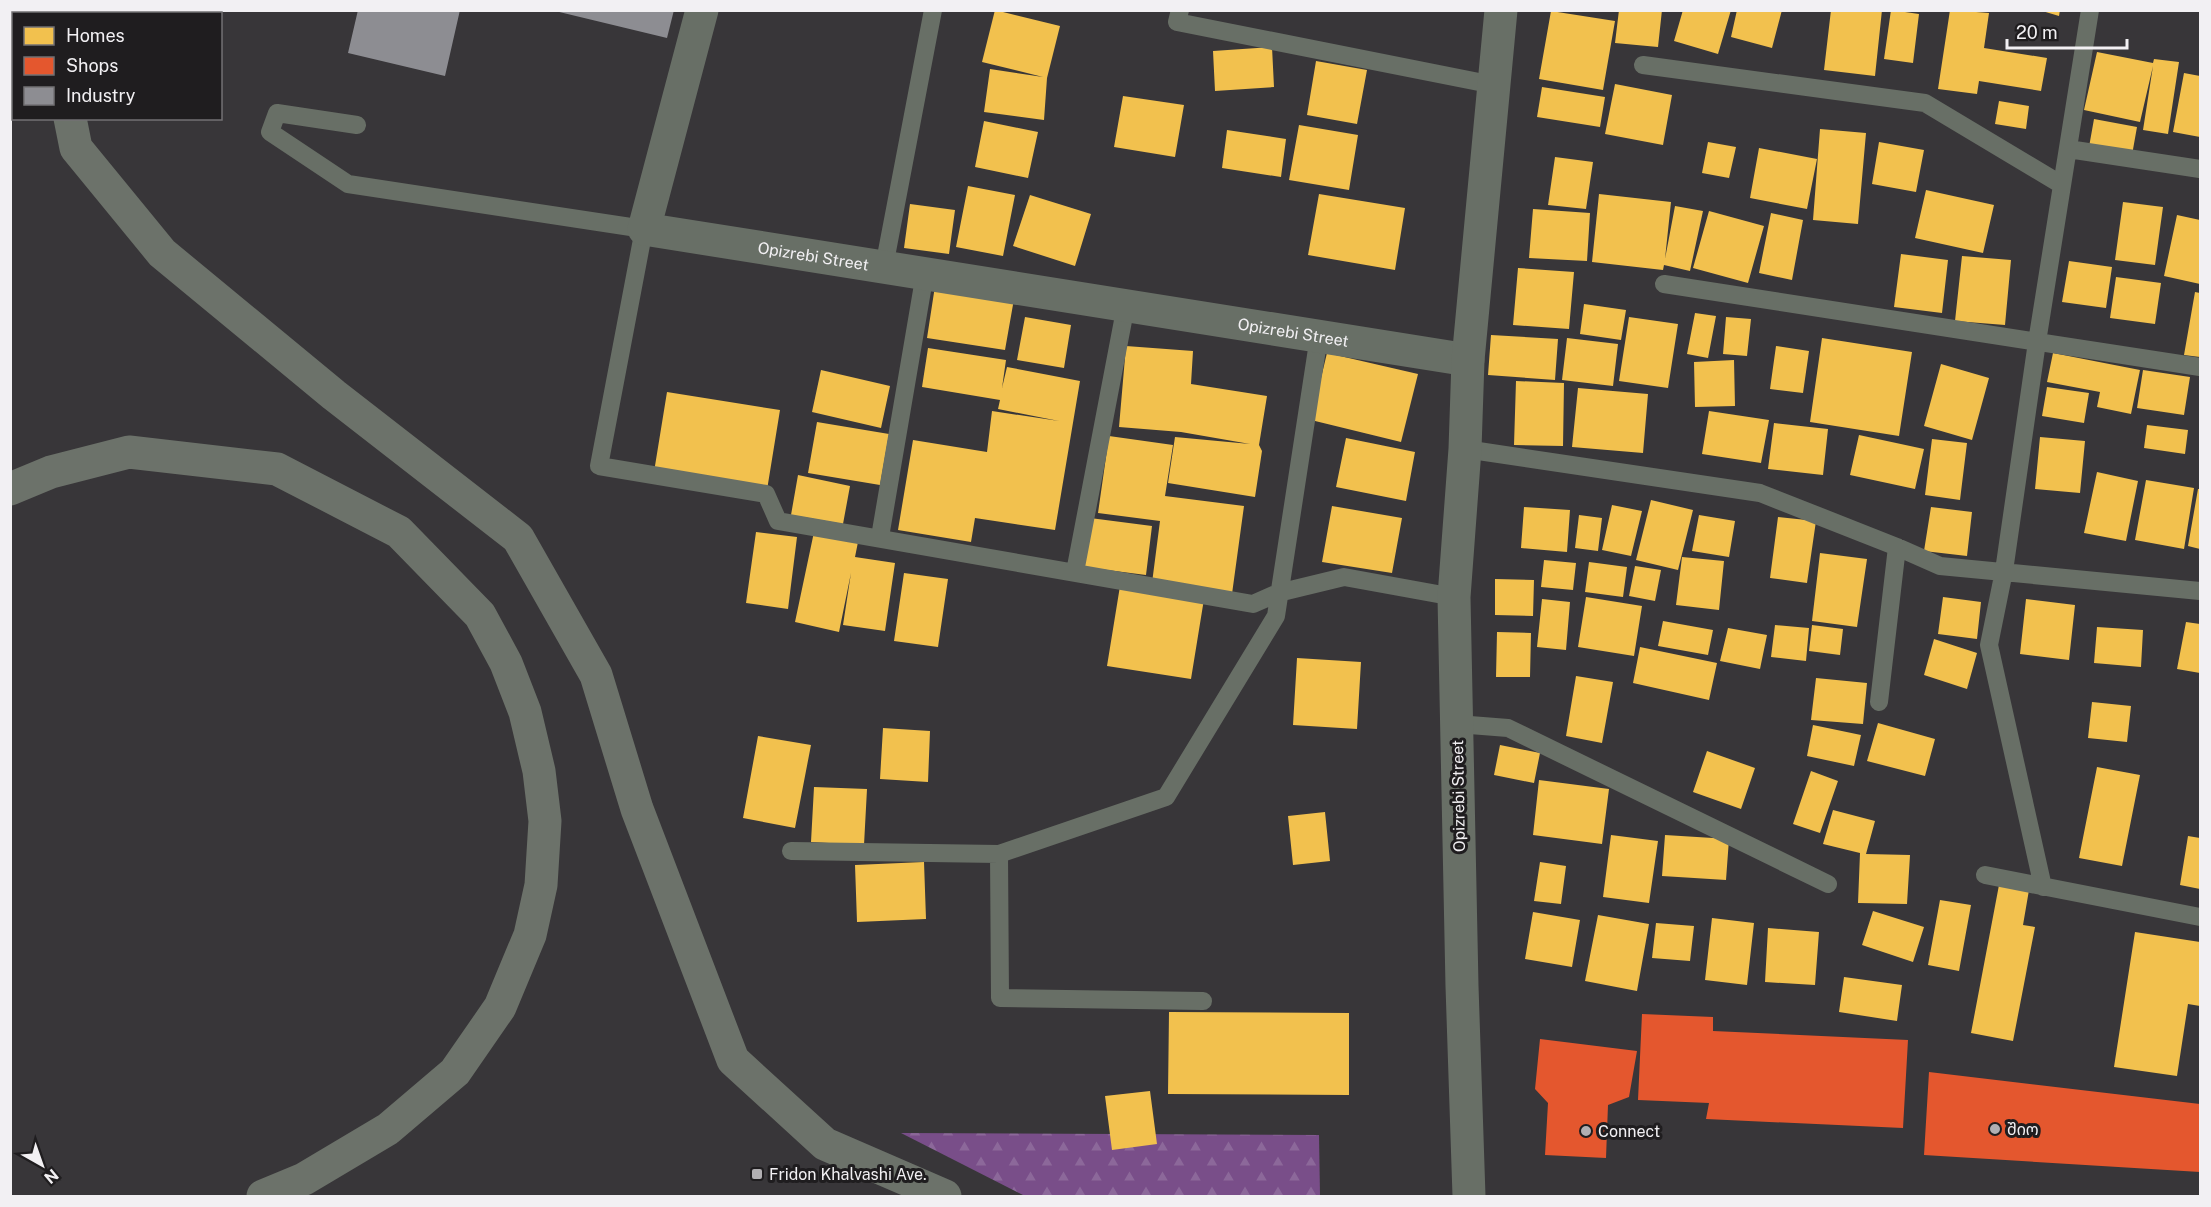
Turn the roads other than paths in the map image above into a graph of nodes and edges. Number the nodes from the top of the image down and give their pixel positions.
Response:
1 (702, 10) edge
2 (933, 10) edge
3 (1180, 10) edge
4 (1501, 10) edge
5 (2090, 10) edge
6 (1643, 65) dead end
7 (1494, 85) junction
8 (70, 120) edge
9 (357, 124) dead end
10 (2068, 149) junction
11 (2200, 170) edge
12 (2062, 185) junction
13 (644, 229) junction
14 (884, 267) junction
15 (925, 273) junction
16 (1664, 284) dead end
17 (1126, 305) junction
18 (1319, 336) junction
19 (2037, 342) junction
20 (1468, 360) junction
21 (2200, 366) edge
22 (1465, 449) junction
23 (10, 489) edge
24 (880, 537) junction
25 (1897, 547) junction
26 (2004, 571) junction
27 (1075, 572) junction
28 (2200, 591) edge
29 (1278, 593) junction
30 (1454, 597) junction
31 (1879, 702) dead end
32 (1457, 724) junction
33 (791, 851) dead end
34 (999, 854) junction
35 (1985, 875) dead end
36 (1828, 884) dead end
37 (2043, 887) junction
38 (2200, 917) edge
39 (1203, 1001) dead end
40 (263, 1197) edge
41 (945, 1197) edge
42 (1469, 1197) edge

1 - 13 street
2 - 14 lane
3 - 7 lane
4 - 7 street, Opizrebi Street
5 - 10 lane
6 - 12 lane
7 - 20 street, Opizrebi Street
8 - 41 highway
9 - 13 lane, Opizrebi Street
10 - 11 lane
10 - 12 lane
12 - 19 lane
13 - 14 street, Opizrebi Street
13 - 24 lane
14 - 15 street, Opizrebi Street
15 - 17 street, Opizrebi Street
15 - 24 lane
16 - 19 lane
17 - 18 street, Opizrebi Street
17 - 27 lane
18 - 20 street, Opizrebi Street
18 - 29 lane
19 - 21 lane
19 - 26 lane
20 - 22 street, Opizrebi Street
22 - 25 lane
22 - 30 street, Opizrebi Street
23 - 40 highway
24 - 27 lane
25 - 26 lane
25 - 31 lane
26 - 28 lane
26 - 37 lane
27 - 29 lane
29 - 30 lane
29 - 34 lane
30 - 32 street, Opizrebi Street
32 - 36 lane
32 - 42 street, Opizrebi Street
33 - 34 lane
34 - 39 lane
35 - 37 lane
37 - 38 lane

